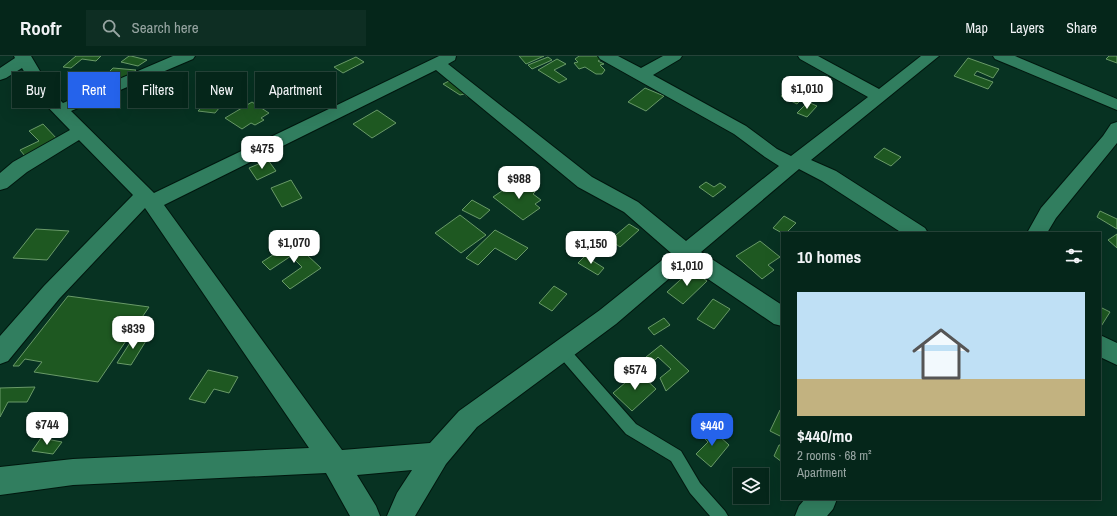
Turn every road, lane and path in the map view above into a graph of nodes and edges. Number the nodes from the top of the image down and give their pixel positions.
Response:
1 (187, 56) edge
2 (606, 56) edge
3 (674, 56) edge
4 (806, 56) edge
5 (931, 56) edge
6 (1001, 56) edge
7 (24, 58) edge
8 (439, 59) edge
9 (0, 75) edge
10 (641, 75) junction
11 (880, 96) junction
12 (1117, 105) edge
13 (60, 110) junction
14 (1117, 128) edge
15 (80, 132) junction
16 (795, 163) junction
17 (0, 183) edge
18 (148, 200) junction
19 (916, 232) edge
20 (1038, 232) edge
21 (686, 253) junction
22 (781, 316) edge
23 (1101, 346) edge
24 (562, 350) junction
25 (0, 354) edge
26 (1117, 355) edge
27 (436, 455) junction
28 (334, 462) junction
29 (0, 481) edge
30 (822, 500) edge
31 (366, 516) edge
32 (401, 516) edge
33 (720, 516) edge
34 (809, 516) edge

1 - 13 street
2 - 10 street
3 - 10 street
4 - 11 street
5 - 11 street
6 - 12 street
7 - 9 street
7 - 13 street
8 - 18 street
8 - 21 street
10 - 16 street
11 - 16 street
13 - 15 street
14 - 20 street
15 - 17 street
15 - 18 street
16 - 19 street
16 - 21 street
18 - 25 street
18 - 28 street
21 - 22 street
21 - 24 street
23 - 26 street
24 - 27 street
24 - 33 lane
27 - 28 street
27 - 32 street
28 - 29 street
28 - 31 street
30 - 34 street

